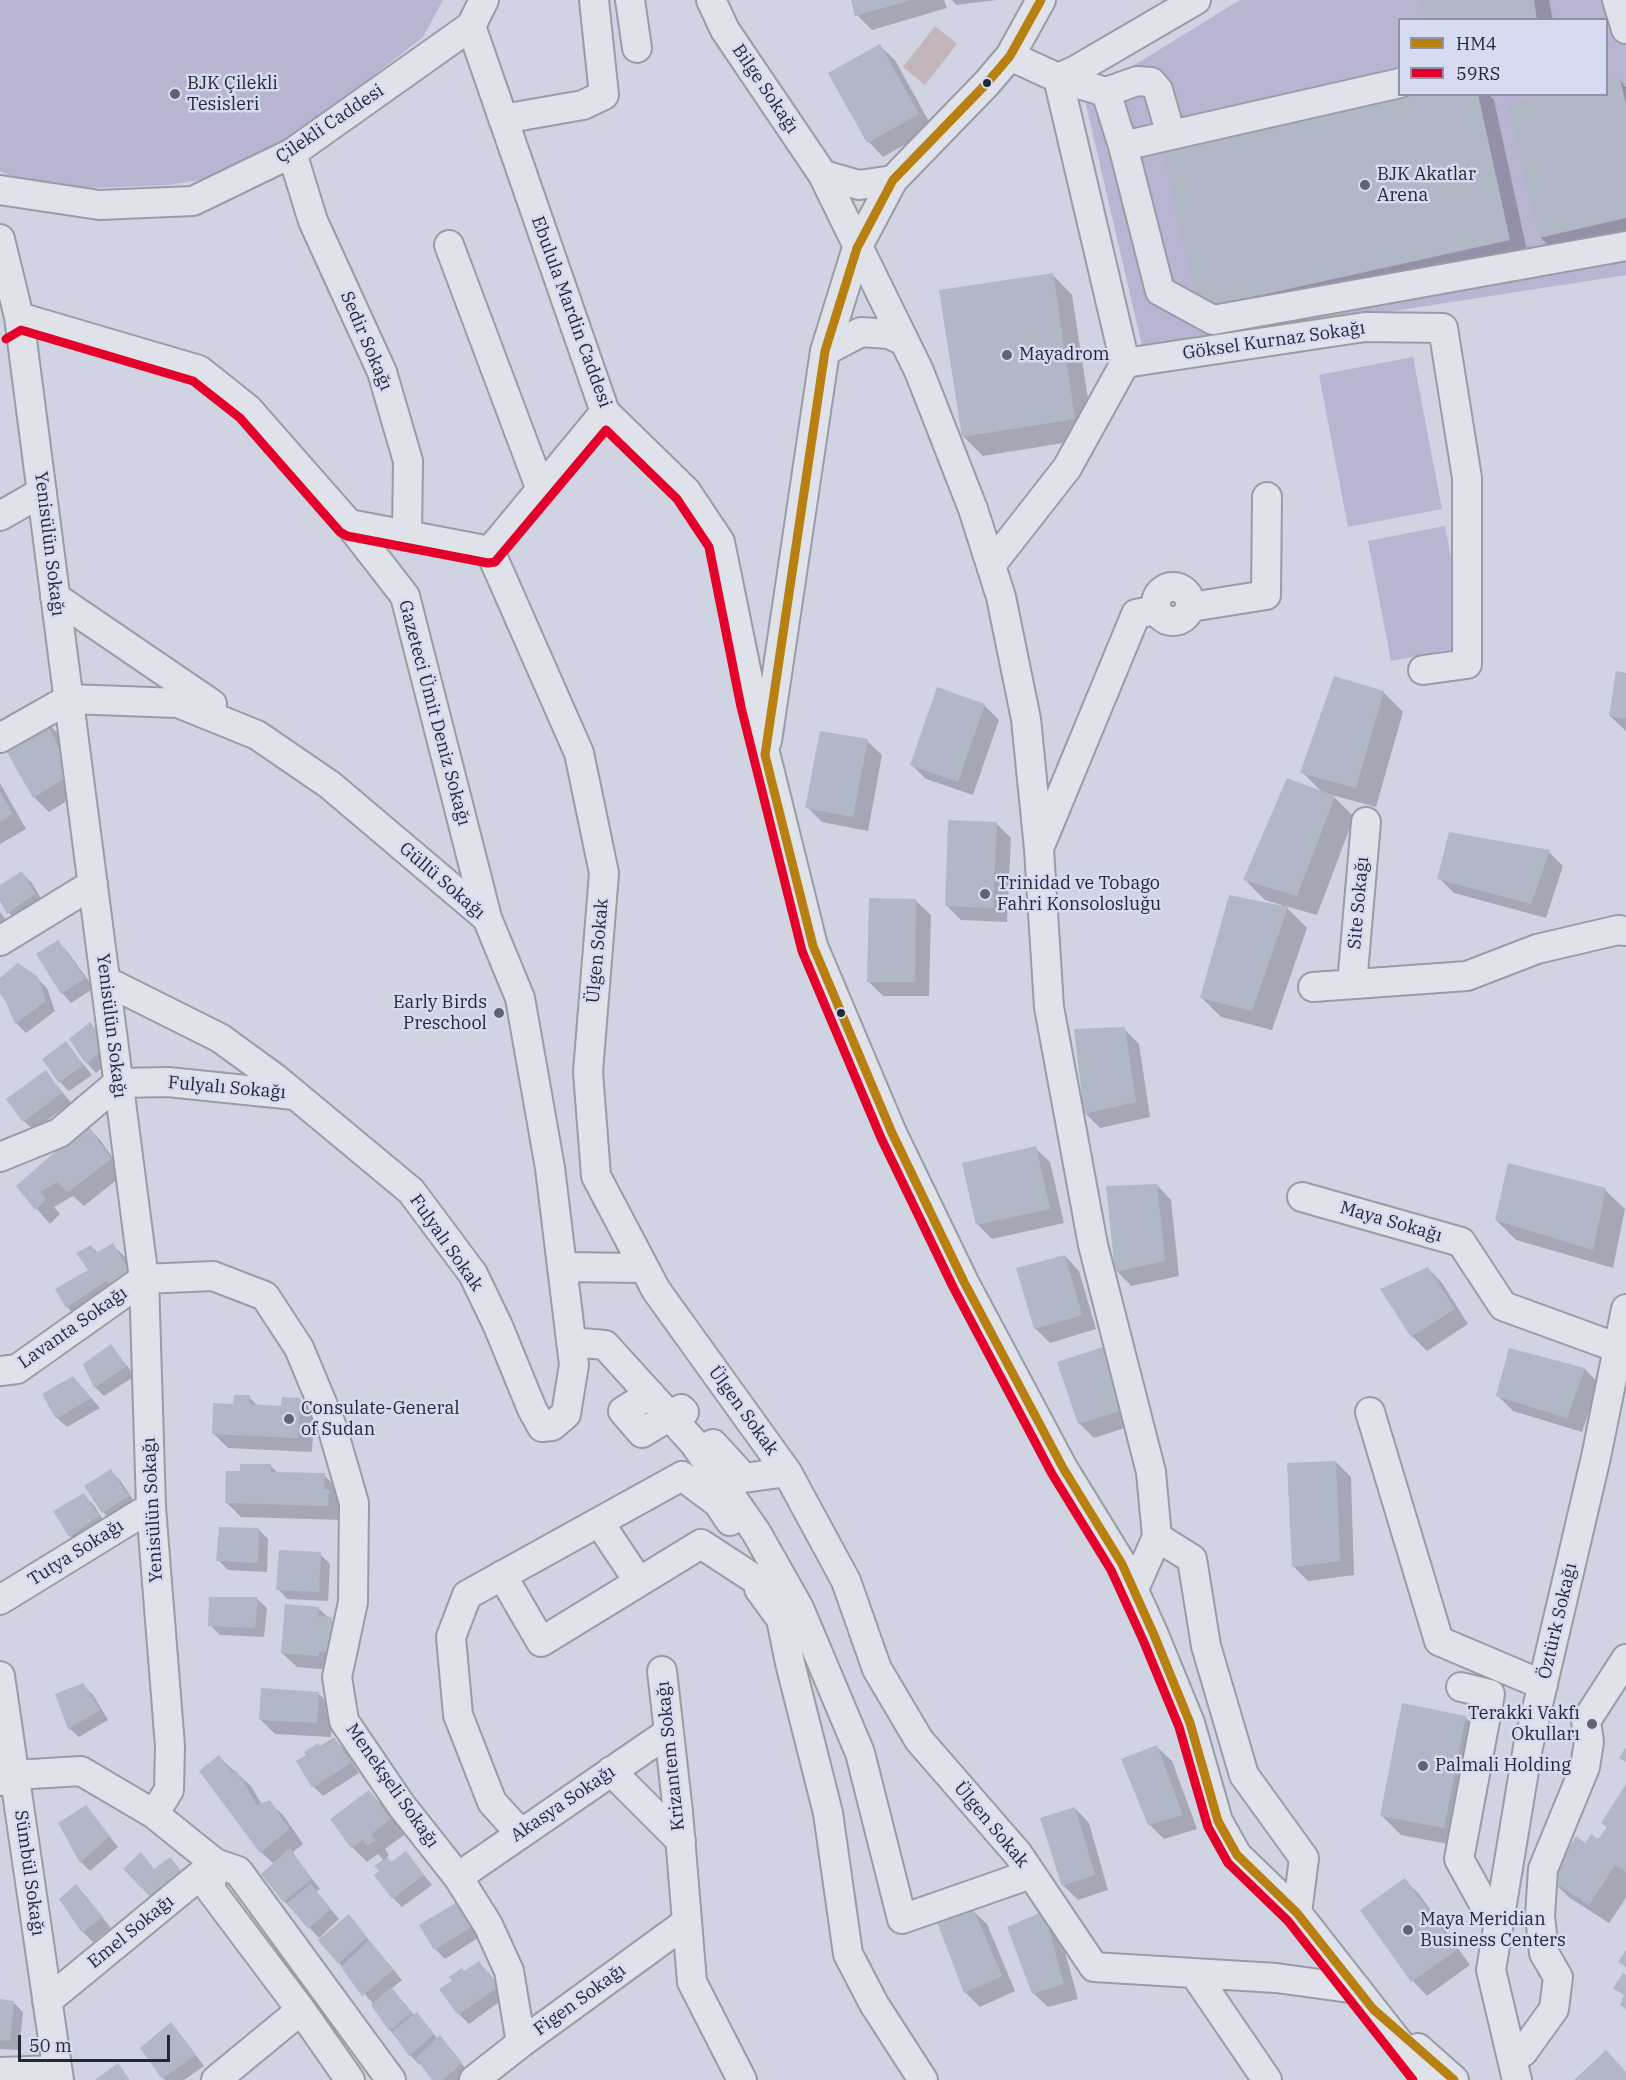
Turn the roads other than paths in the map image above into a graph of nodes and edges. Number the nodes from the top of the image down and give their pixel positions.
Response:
1 (484, 0) edge
2 (594, 0) edge
3 (630, 0) edge
4 (711, 0) edge
5 (1041, 0) edge
6 (1196, 0) edge
7 (1617, 0) edge
8 (471, 26) junction
9 (1626, 30) edge
10 (1608, 34) edge
11 (637, 48) dead end
12 (1010, 56) junction
13 (1058, 78) junction
14 (1398, 83) edge
15 (1106, 92) junction
16 (503, 119) junction
17 (1171, 135) junction
18 (1123, 146) junction
19 (292, 153) junction
20 (823, 175) junction
21 (893, 180) junction
22 (0, 190) edge
23 (0, 239) edge
24 (449, 245) dead end
25 (1626, 246) edge
26 (857, 249) junction
27 (10, 323) edge
28 (904, 341) junction
29 (825, 351) junction
30 (1125, 363) junction
31 (605, 412) junction
32 (541, 490) junction
33 (42, 492) junction
34 (1267, 497) dead end
35 (0, 516) edge
36 (349, 524) junction
37 (407, 536) junction
38 (490, 551) junction
39 (991, 565) junction
40 (56, 597) junction
41 (1423, 670) dead end
42 (69, 699) junction
43 (257, 735) junction
44 (0, 738) edge
45 (765, 755) junction
46 (1366, 822) dead end
47 (1039, 849) junction
48 (93, 884) junction
49 (487, 918) junction
50 (1626, 931) edge
51 (0, 941) edge
52 (106, 981) junction
53 (1352, 984) junction
54 (1313, 987) dead end
55 (118, 1083) junction
56 (294, 1095) junction
57 (0, 1157) edge
58 (1302, 1197) dead end
59 (562, 1267) junction
60 (644, 1268) junction
61 (144, 1279) junction
62 (1626, 1309) edge
63 (1618, 1348) junction
64 (573, 1354) junction
65 (0, 1371) edge
66 (1370, 1412) dead end
67 (671, 1417) junction
68 (787, 1472) junction
69 (151, 1507) junction
70 (599, 1522) junction
71 (1157, 1537) junction
72 (502, 1575) junction
73 (751, 1577) junction
74 (639, 1582) junction
75 (1134, 1589) junction
76 (0, 1600) edge
77 (787, 1601) junction
78 (1626, 1659) edge
79 (790, 1663) junction
80 (662, 1671) dead end
81 (0, 1676) edge
82 (1543, 1685) junction
83 (1461, 1687) dead end
84 (669, 1732) junction
85 (611, 1771) junction
86 (7, 1778) edge
87 (154, 1814) junction
88 (520, 1833) junction
89 (681, 1841) junction
90 (215, 1863) junction
91 (1031, 1874) junction
92 (458, 1877) junction
93 (1297, 1913) junction
94 (1499, 1918) junction
95 (687, 1922) junction
96 (1194, 1973) junction
97 (1365, 1999) junction
98 (47, 2001) junction
99 (301, 2010) junction
100 (521, 2043) junction
101 (1514, 2067) edge
102 (0, 2072) edge
103 (58, 2075) edge
104 (216, 2080) edge
105 (350, 2080) edge
106 (391, 2080) edge
107 (474, 2080) edge
108 (742, 2080) edge
109 (923, 2080) edge
110 (1267, 2080) edge
111 (1428, 2080) edge
112 (1454, 2080) edge
113 (1536, 2080) edge

1 - 8 street
2 - 16 street
3 - 11 street
4 - 20 street, Bilge Sokağı
5 - 12 street
6 - 13 street
7 - 9 street
8 - 16 street, Ebulula Mardin Caddesi
8 - 19 street, Çilekli Caddesi
9 - 10 street
12 - 13 street
12 - 21 street
13 - 15 street
13 - 30 street
14 - 17 street
15 - 17 street
15 - 18 street
16 - 31 street, Ebulula Mardin Caddesi
17 - 18 street
18 - 25 street
19 - 22 street, Çilekli Caddesi
19 - 37 street, Sedir Sokağı
20 - 21 street
20 - 26 street, Bilge Sokağı
21 - 26 street
23 - 27 street, Yenisülün Sokağı
24 - 32 street
26 - 28 street, Bilge Sokağı
26 - 29 street
27 - 33 street, Yenisülün Sokağı
27 - 36 street, Gazeteci Ümit Deniz Sokağı
28 - 29 street
28 - 39 street, Bilge Sokağı
29 - 45 street
30 - 39 street
30 - 41 street, Göksel Kurnaz Sokağı
31 - 32 street
31 - 45 street, Ebulula Mardin Caddesi
32 - 38 street
33 - 35 street
33 - 40 street, Yenisülün Sokağı
34 - 47 street
36 - 37 street
36 - 49 street, Gazeteci Ümit Deniz Sokağı
37 - 38 street
38 - 60 street, Ülgen Sokak
39 - 47 street, Bilge Sokağı
40 - 42 street, Yenisülün Sokağı
40 - 43 street, Güllü Sokağı
42 - 43 street, Güllü Sokağı
42 - 44 street
42 - 48 street, Yenisülün Sokağı
43 - 49 street, Güllü Sokağı
45 - 75 street, Ebulula Mardin Caddesi
46 - 53 street, Site Sokağı
47 - 71 street, Bilge Sokağı
48 - 51 street
48 - 52 street, Yenisülün Sokağı
49 - 59 street, Güllü Sokağı
50 - 53 street
52 - 55 street, Yenisülün Sokağı
52 - 56 street, Fulyalı Sokağı
53 - 54 street
55 - 56 street, Fulyalı Sokağı
55 - 57 street
55 - 61 street, Yenisülün Sokağı
56 - 64 street, Fulyalı Sokak
58 - 63 street, Maya Sokağı
59 - 60 street
59 - 64 street, Güllü Sokağı
60 - 68 street, Ülgen Sokak
61 - 65 street, Lavanta Sokağı
61 - 69 street, Yenisülün Sokağı
61 - 92 street, Menekşeli Sokağı
62 - 63 street, Öztürk Sokağı
63 - 82 street, Öztürk Sokağı
64 - 67 street
66 - 82 street
67 - 68 street
67 - 77 street
68 - 91 street, Ülgen Sokak
69 - 76 street, Tutya Sokağı
69 - 87 street, Yenisülün Sokağı
70 - 72 street
70 - 74 street
70 - 77 street
71 - 75 street
71 - 93 street
72 - 74 street
72 - 88 street
73 - 74 street
73 - 77 street
73 - 79 street
75 - 93 street, Ebulula Mardin Caddesi
77 - 79 street
77 - 91 street
78 - 101 street
79 - 109 street
80 - 84 street, Krizantem Sokağı
81 - 86 street, Sümbül Sokağı
82 - 94 street, Öztürk Sokağı
83 - 94 street
84 - 85 street, Akasya Sokağı
84 - 89 street, Krizantem Sokağı
85 - 88 street, Akasya Sokağı
85 - 89 street, Krizantem Sokağı
86 - 87 street
86 - 98 street, Sümbül Sokağı
87 - 90 street
88 - 92 street, Akasya Sokağı
89 - 95 street, Krizantem Sokağı
90 - 98 street, Emel Sokağı
90 - 99 street
90 - 106 street
91 - 96 street, Ülgen Sokak
92 - 100 street, Menekşeli Sokağı
93 - 97 street, Ebulula Mardin Caddesi
94 - 101 street, Öztürk Sokağı
95 - 100 street, Figen Sokağı
95 - 108 street, Krizantem Sokağı
96 - 97 street, Ülgen Sokak
96 - 110 street
97 - 111 street, Ebulula Mardin Caddesi
97 - 112 street
98 - 103 street, Sümbül Sokağı
99 - 104 street
99 - 105 street
100 - 107 street, Figen Sokağı
101 - 113 street, Öztürk Sokağı
102 - 103 street, Sümbül Sokağı

